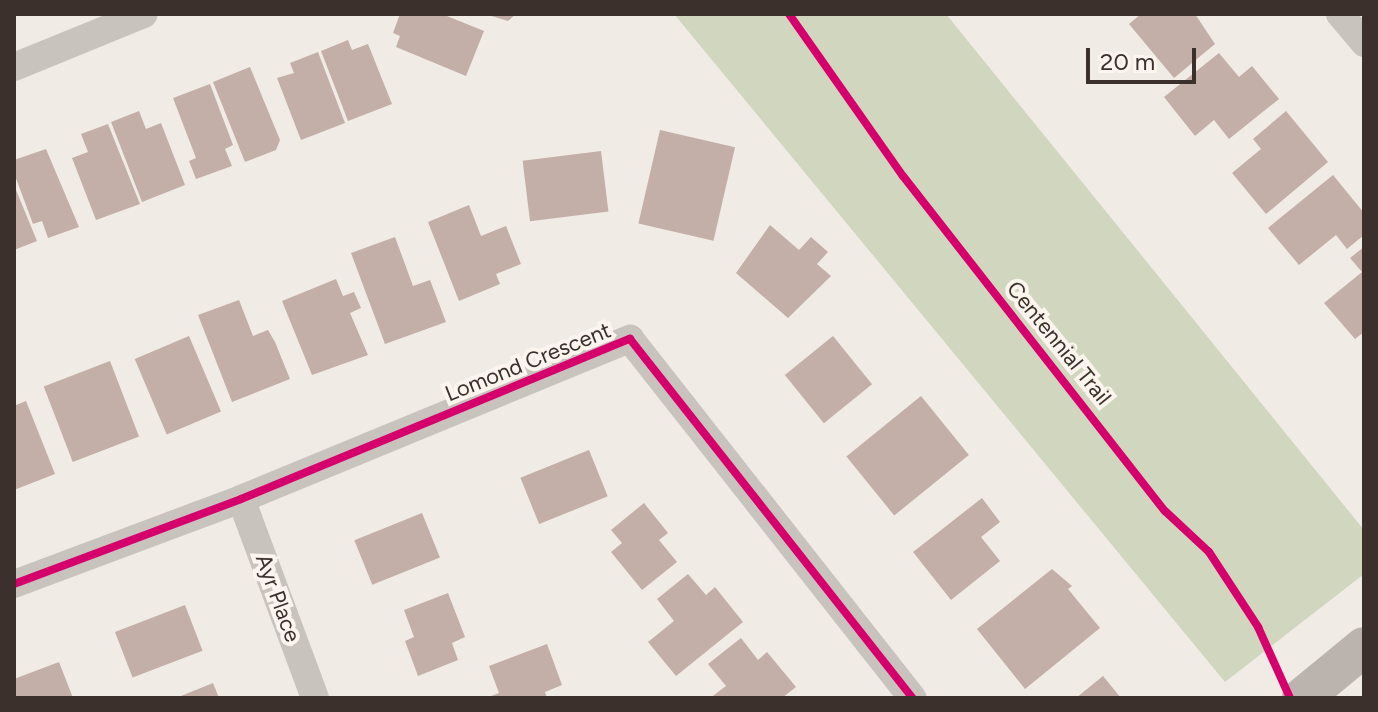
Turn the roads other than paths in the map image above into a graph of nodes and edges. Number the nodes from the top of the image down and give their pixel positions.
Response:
1 (144, 14) edge
2 (1340, 14) edge
3 (1364, 43) edge
4 (14, 67) edge
5 (241, 499) junction
6 (14, 584) edge
7 (1364, 647) edge
8 (315, 698) edge
9 (912, 698) edge
10 (1302, 698) edge

1 - 4 street
2 - 3 street
5 - 6 street, Lomond Crescent
5 - 8 street, Ayr Place
5 - 9 street, Lomond Crescent
7 - 10 street

